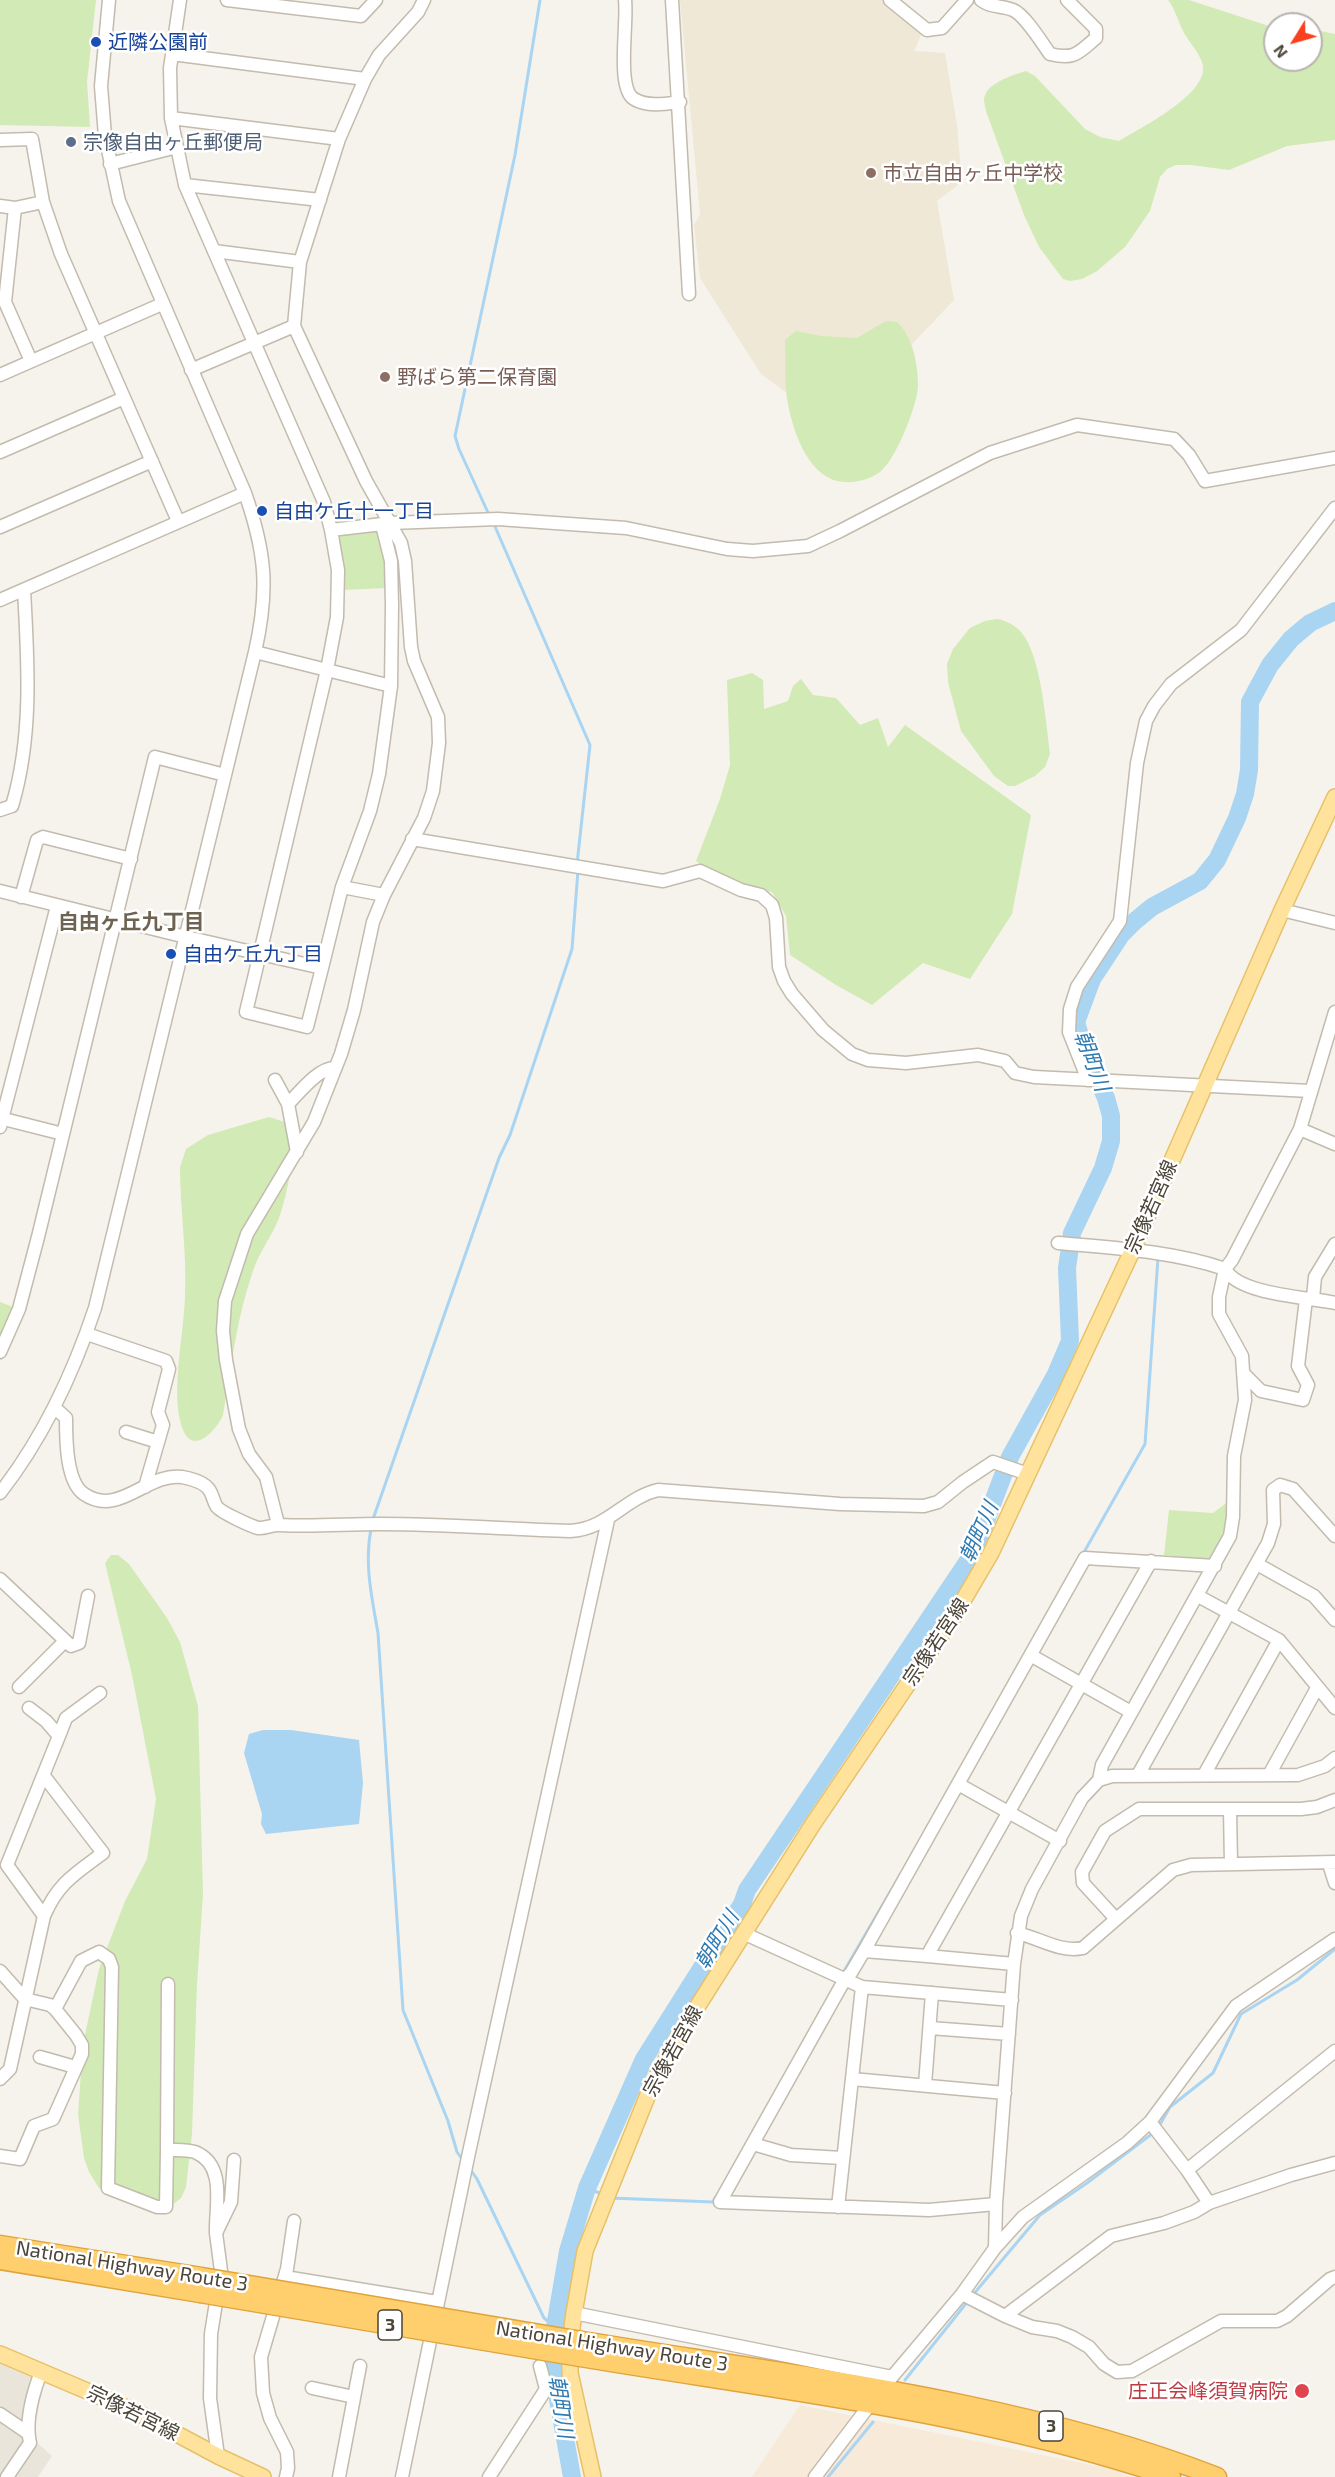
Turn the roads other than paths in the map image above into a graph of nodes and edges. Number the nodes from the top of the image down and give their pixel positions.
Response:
1 (109, 0) edge
2 (180, 0) edge
3 (227, 0) edge
4 (376, 0) edge
5 (424, 0) edge
6 (625, 0) edge
7 (672, 0) edge
8 (890, 0) edge
9 (967, 0) edge
10 (981, 0) edge
11 (1067, 0) edge
12 (172, 54) junction
13 (365, 79) junction
14 (680, 102) junction
15 (171, 118) junction
16 (339, 139) junction
17 (0, 140) edge
18 (177, 147) junction
19 (110, 164) junction
20 (185, 185) junction
21 (320, 200) junction
22 (44, 202) junction
23 (0, 206) edge
24 (15, 208) junction
25 (214, 251) junction
26 (300, 262) junction
27 (689, 294) dead end
28 (162, 304) junction
29 (294, 326) junction
30 (96, 333) junction
31 (254, 343) junction
32 (31, 361) junction
33 (191, 370) junction
34 (0, 375) edge
35 (124, 398) junction
36 (0, 452) edge
37 (1335, 458) edge
38 (152, 461) junction
39 (245, 493) junction
40 (1335, 508) edge
41 (178, 521) junction
42 (386, 524) junction
43 (0, 527) edge
44 (332, 530) junction
45 (24, 590) junction
46 (0, 600) edge
47 (255, 652) junction
48 (327, 670) junction
49 (391, 686) junction
50 (225, 775) junction
51 (1335, 797) edge
52 (0, 810) edge
53 (412, 839) junction
54 (131, 859) junction
55 (342, 887) junction
56 (0, 891) edge
57 (384, 895) junction
58 (21, 897) junction
59 (57, 906) junction
60 (1282, 910) junction
61 (117, 920) junction
62 (1335, 923) edge
63 (186, 938) junction
64 (260, 954) junction
65 (322, 968) junction
66 (1335, 1012) edge
67 (335, 1068) junction
68 (274, 1080) dead end
69 (1088, 1080) junction
70 (1205, 1086) junction
71 (1310, 1091) junction
72 (288, 1104) junction
73 (1, 1121) edge
74 (1300, 1129) junction
75 (63, 1134) junction
76 (1335, 1144) edge
77 (297, 1152) junction
78 (1058, 1243) dead end
79 (1335, 1244) edge
80 (1133, 1250) junction
81 (1225, 1269) junction
82 (1309, 1298) junction
83 (1335, 1303) edge
84 (87, 1334) junction
85 (0, 1352) edge
86 (1244, 1373) junction
87 (54, 1407) junction
88 (126, 1432) dead end
89 (158, 1442) junction
90 (1028, 1474) junction
91 (144, 1487) junction
92 (0, 1493) edge
93 (608, 1520) junction
94 (278, 1524) junction
95 (1335, 1536) edge
96 (1150, 1561) junction
97 (1257, 1564) junction
98 (1215, 1566) junction
99 (0, 1579) edge
100 (88, 1596) dead end
101 (1198, 1596) junction
102 (1228, 1613) junction
103 (1335, 1620) edge
104 (1279, 1640) junction
105 (65, 1641) junction
106 (1032, 1656) junction
107 (1081, 1684) junction
108 (19, 1687) dead end
109 (1317, 1688) junction
110 (100, 1693) dead end
111 (29, 1708) dead end
112 (1335, 1708) edge
113 (1131, 1712) junction
114 (59, 1736) junction
115 (1335, 1758) edge
116 (1138, 1775) junction
117 (1204, 1775) junction
118 (1269, 1775) junction
119 (44, 1776) junction
120 (1099, 1780) junction
121 (958, 1784) junction
122 (1335, 1800) edge
123 (1230, 1809) junction
124 (1008, 1812) junction
125 (1060, 1841) junction
126 (1332, 1863) edge
127 (1231, 1864) junction
128 (1335, 1883) edge
129 (44, 1916) junction
130 (1116, 1919) junction
131 (743, 1933) junction
132 (1017, 1933) junction
133 (1335, 1939) edge
134 (864, 1951) junction
135 (927, 1956) junction
136 (1014, 1964) junction
137 (0, 1971) edge
138 (844, 1979) junction
139 (168, 1984) dead end
140 (862, 1987) junction
141 (932, 1993) junction
142 (25, 1999) junction
143 (1012, 2000) junction
144 (55, 2009) junction
145 (930, 2028) junction
146 (1010, 2034) junction
147 (1335, 2051) edge
148 (40, 2057) dead end
149 (75, 2067) junction
150 (1, 2074) edge
151 (852, 2079) junction
152 (925, 2085) junction
153 (1005, 2092) junction
154 (1150, 2122) junction
155 (753, 2144) junction
156 (167, 2150) junction
157 (0, 2156) edge
158 (842, 2158) junction
159 (234, 2160) dead end
160 (1335, 2163) edge
161 (1187, 2169) junction
162 (1209, 2203) junction
163 (996, 2205) junction
164 (838, 2207) junction
165 (294, 2221) dead end
166 (216, 2234) junction
167 (0, 2245) edge
168 (995, 2248) junction
169 (0, 2260) edge
170 (285, 2277) junction
171 (1335, 2277) edge
172 (201, 2285) junction
173 (962, 2294) junction
174 (437, 2302) junction
175 (574, 2313) junction
176 (1005, 2316) junction
177 (0, 2354) edge
178 (360, 2366) dead end
179 (540, 2366) dead end
180 (41, 2372) junction
181 (312, 2388) dead end
182 (881, 2391) junction
183 (354, 2397) junction
184 (0, 2414) edge
185 (28, 2433) junction
186 (218, 2456) junction
187 (258, 2476) edge
188 (7, 2477) edge
189 (286, 2477) edge
190 (339, 2477) edge
191 (402, 2477) edge
192 (489, 2477) edge
193 (593, 2477) edge
194 (815, 2477) edge
195 (1171, 2477) edge
196 (1217, 2477) edge

1 - 19 street
2 - 12 street
3 - 4 street
5 - 13 street
6 - 14 street
7 - 14 street
8 - 9 street
10 - 11 street
12 - 13 street
12 - 15 street
13 - 16 street
14 - 27 street
15 - 16 street
15 - 18 street
16 - 21 street
17 - 22 street
18 - 19 street
18 - 20 street
19 - 28 street
20 - 21 street
20 - 25 street
21 - 26 street
22 - 24 street
22 - 30 street
23 - 24 street
24 - 32 street
25 - 26 street
25 - 31 street
26 - 29 street
28 - 30 street
28 - 33 street
29 - 31 street
29 - 42 street
30 - 32 street
30 - 35 street
31 - 33 street
31 - 44 street
32 - 34 street
33 - 39 street
35 - 36 street
35 - 38 street
37 - 42 street
38 - 41 street
38 - 43 street
39 - 41 street
39 - 47 street
40 - 69 street
41 - 45 street
42 - 44 street
42 - 49 street
42 - 53 street
44 - 48 street
45 - 46 street
45 - 52 street
47 - 48 street
47 - 50 street
48 - 49 street
48 - 64 street
49 - 55 street
50 - 54 street
50 - 63 street
51 - 60 main road, 宗像若宮線
53 - 57 street
53 - 69 street
54 - 58 street
54 - 61 street
55 - 57 street
55 - 65 street
56 - 58 street
57 - 67 street
58 - 59 street
59 - 61 street
59 - 73 street
60 - 62 street
60 - 70 main road, 宗像若宮線
61 - 63 street
61 - 75 street
63 - 64 street
63 - 84 street
64 - 65 street
64 - 65 street
66 - 71 street
67 - 72 street
67 - 77 street
68 - 72 street
69 - 70 street
70 - 71 street
70 - 80 main road, 宗像若宮線
71 - 74 street
72 - 77 street
73 - 75 street
74 - 76 street
74 - 81 street
75 - 85 street
77 - 94 street
78 - 80 street
79 - 82 street
80 - 81 street
80 - 90 main road, 宗像若宮線
81 - 82 street
81 - 86 street
82 - 83 street
82 - 86 street
84 - 87 street
84 - 89 street
86 - 98 street
87 - 91 street
87 - 92 street
88 - 89 street
89 - 91 street
90 - 93 street
90 - 131 main road, 宗像若宮線
91 - 94 street
93 - 94 street
93 - 174 street
95 - 97 street
96 - 98 street
96 - 106 street
96 - 107 street
97 - 102 street
97 - 103 street
98 - 101 street
99 - 105 street
100 - 105 street
101 - 102 street
101 - 113 street
102 - 104 street
102 - 116 street
104 - 109 street
104 - 117 street
105 - 108 street
106 - 107 street
106 - 121 street
107 - 113 street
107 - 124 street
109 - 112 street
109 - 118 street
110 - 114 street
111 - 114 street
113 - 120 street
114 - 119 street
115 - 118 street
116 - 117 street
116 - 120 street
117 - 118 street
119 - 129 street
119 - 129 street
120 - 125 street
121 - 124 street
121 - 134 street
122 - 123 street
123 - 127 street
123 - 130 street
124 - 125 street
124 - 135 street
125 - 132 street
126 - 127 street
126 - 128 street
127 - 130 street
129 - 142 street
130 - 132 street
131 - 138 street
131 - 175 main road, 宗像若宮線
132 - 136 street
133 - 154 street
134 - 135 street
134 - 138 street
135 - 136 street
136 - 143 street
137 - 142 street
138 - 140 street
138 - 155 street
139 - 156 street
140 - 141 street
140 - 151 street
141 - 143 street
141 - 145 street
142 - 144 street
142 - 150 street
143 - 146 street
144 - 149 street
144 - 156 street
145 - 146 street
145 - 152 street
146 - 153 street
147 - 161 street
148 - 149 street
149 - 157 street
151 - 152 street
151 - 158 street
152 - 153 street
153 - 163 street
154 - 161 street
154 - 168 street
155 - 158 street
155 - 164 street
156 - 166 street
158 - 164 street
159 - 166 street
160 - 162 street
161 - 162 street
162 - 176 street
163 - 164 street
163 - 168 street
165 - 170 street
166 - 186 street
167 - 172 highway, National Highway Route 3 / 3
168 - 173 street
169 - 172 highway, National Highway Route 3 / 3
170 - 174 street
170 - 189 street
171 - 176 street
172 - 182 highway, National Highway Route 3 / 3, bridge
173 - 176 street
173 - 182 street
174 - 191 street
175 - 182 street
175 - 193 main road, 宗像若宮線
177 - 180 main road, 宗像若宮線
178 - 183 street
179 - 192 street
180 - 185 street
180 - 186 main road, 宗像若宮線
181 - 183 street
182 - 194 street
182 - 195 highway, National Highway Route 3 / 3
182 - 196 highway, National Highway Route 3 / 3
183 - 190 street
184 - 185 street
185 - 188 street
186 - 187 main road, 宗像若宮線

